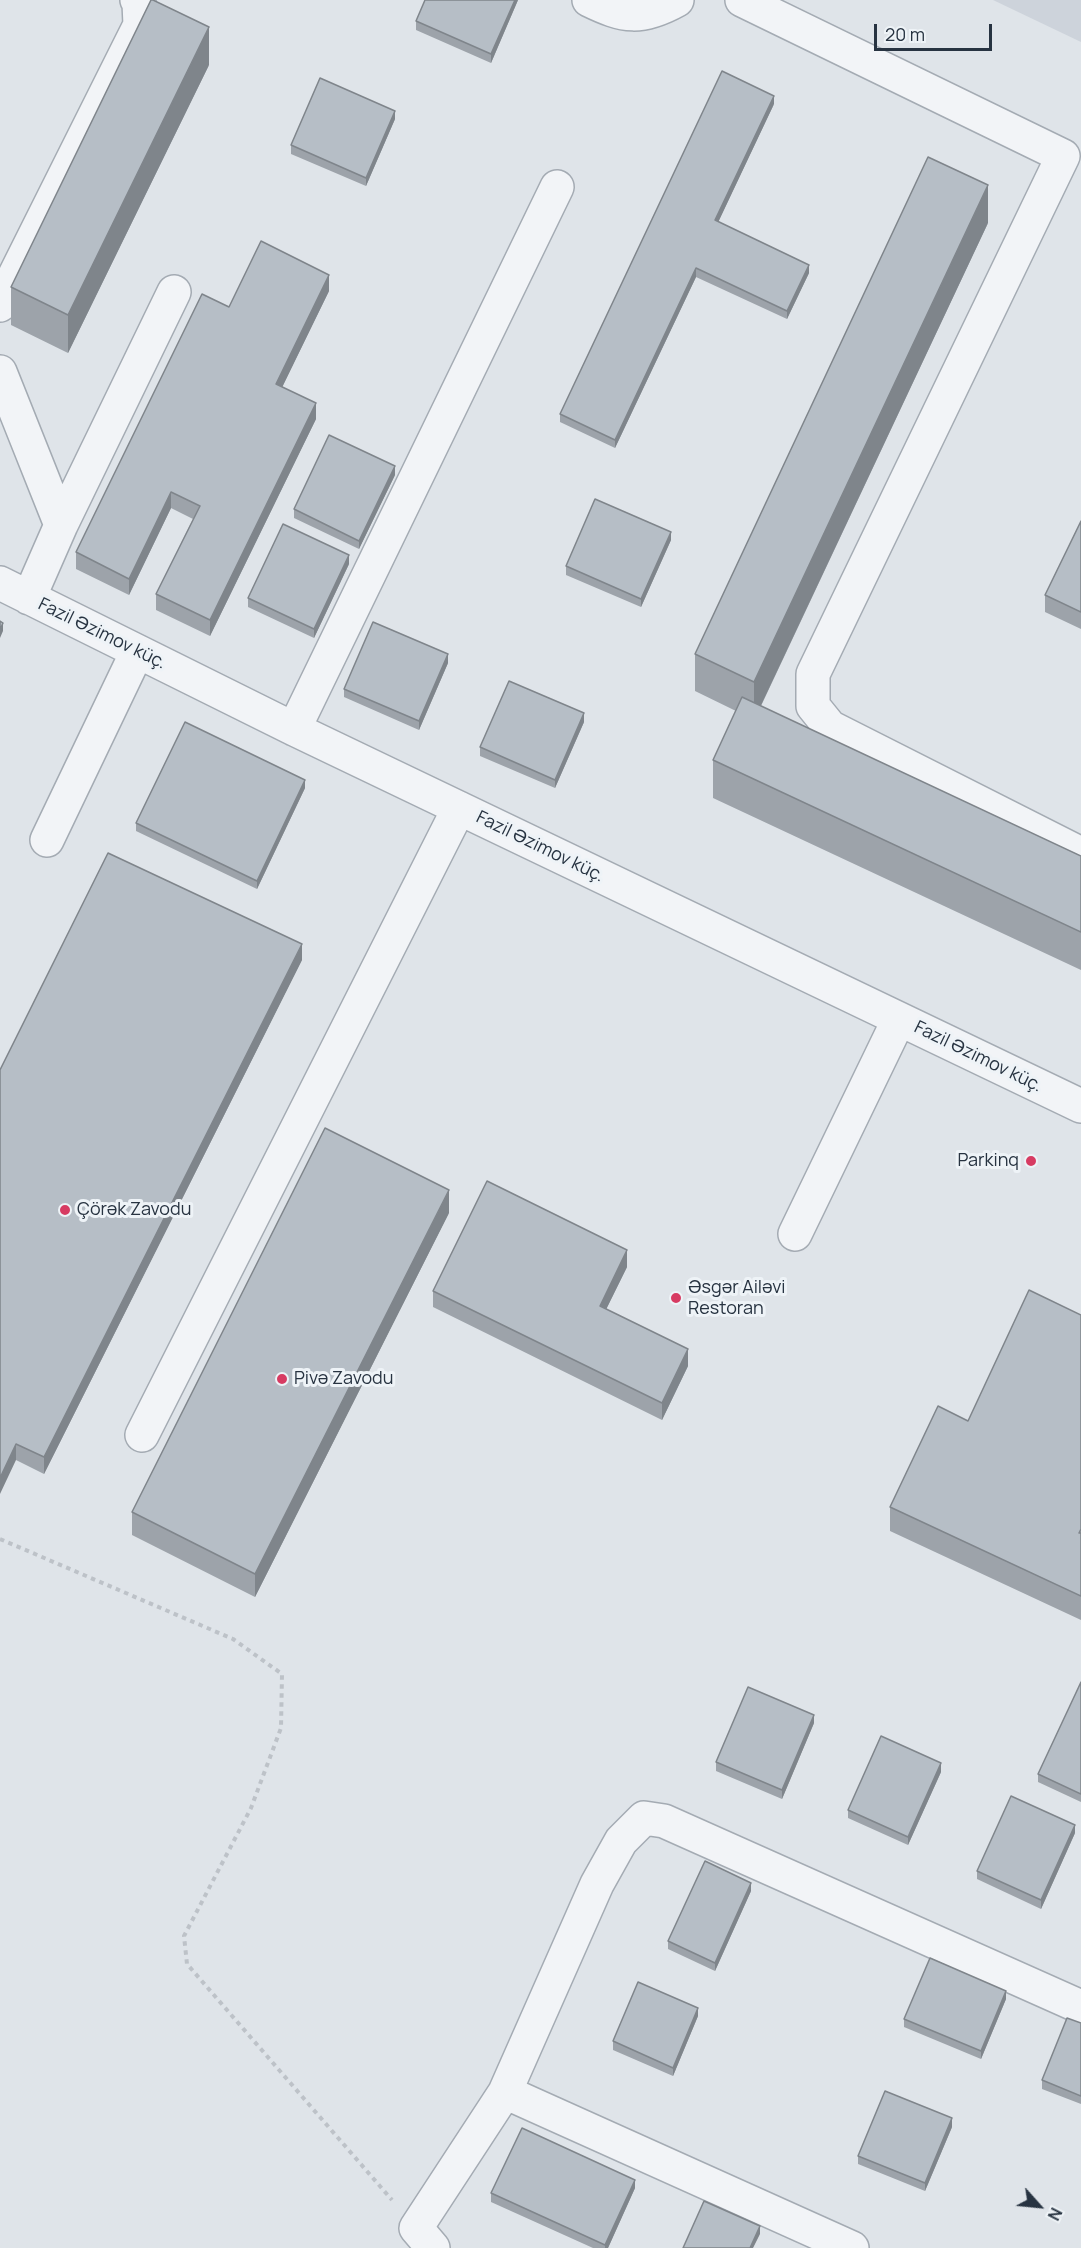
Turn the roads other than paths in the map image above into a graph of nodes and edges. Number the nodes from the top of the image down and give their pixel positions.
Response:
1 (137, 0) edge
2 (589, 0) edge
3 (677, 0) edge
4 (742, 0) edge
5 (1072, 161) edge
6 (557, 187) dead end
7 (174, 292) dead end
8 (0, 305) edge
9 (0, 372) edge
10 (61, 525) junction
11 (0, 583) edge
12 (29, 598) junction
13 (137, 652) junction
14 (294, 729) junction
15 (459, 808) junction
16 (47, 840) dead end
17 (1081, 854) edge
18 (899, 1019) junction
19 (1081, 1106) edge
20 (795, 1234) dead end
21 (142, 1435) dead end
22 (1081, 2007) edge
23 (504, 2092) junction
24 (424, 2238) edge
25 (852, 2248) edge

1 - 8 street
2 - 3 street
4 - 5 street
5 - 17 street
6 - 14 street
7 - 10 street
9 - 10 street
10 - 12 street
11 - 12 street, Fazil Əzimov küç.
12 - 13 street, Fazil Əzimov küç.
13 - 14 street, Fazil Əzimov küç.
13 - 16 street
14 - 15 street, Fazil Əzimov küç.
15 - 18 street, Fazil Əzimov küç.
15 - 21 street
18 - 19 street, Fazil Əzimov küç.
18 - 20 street
22 - 23 street
23 - 24 street
23 - 25 street

